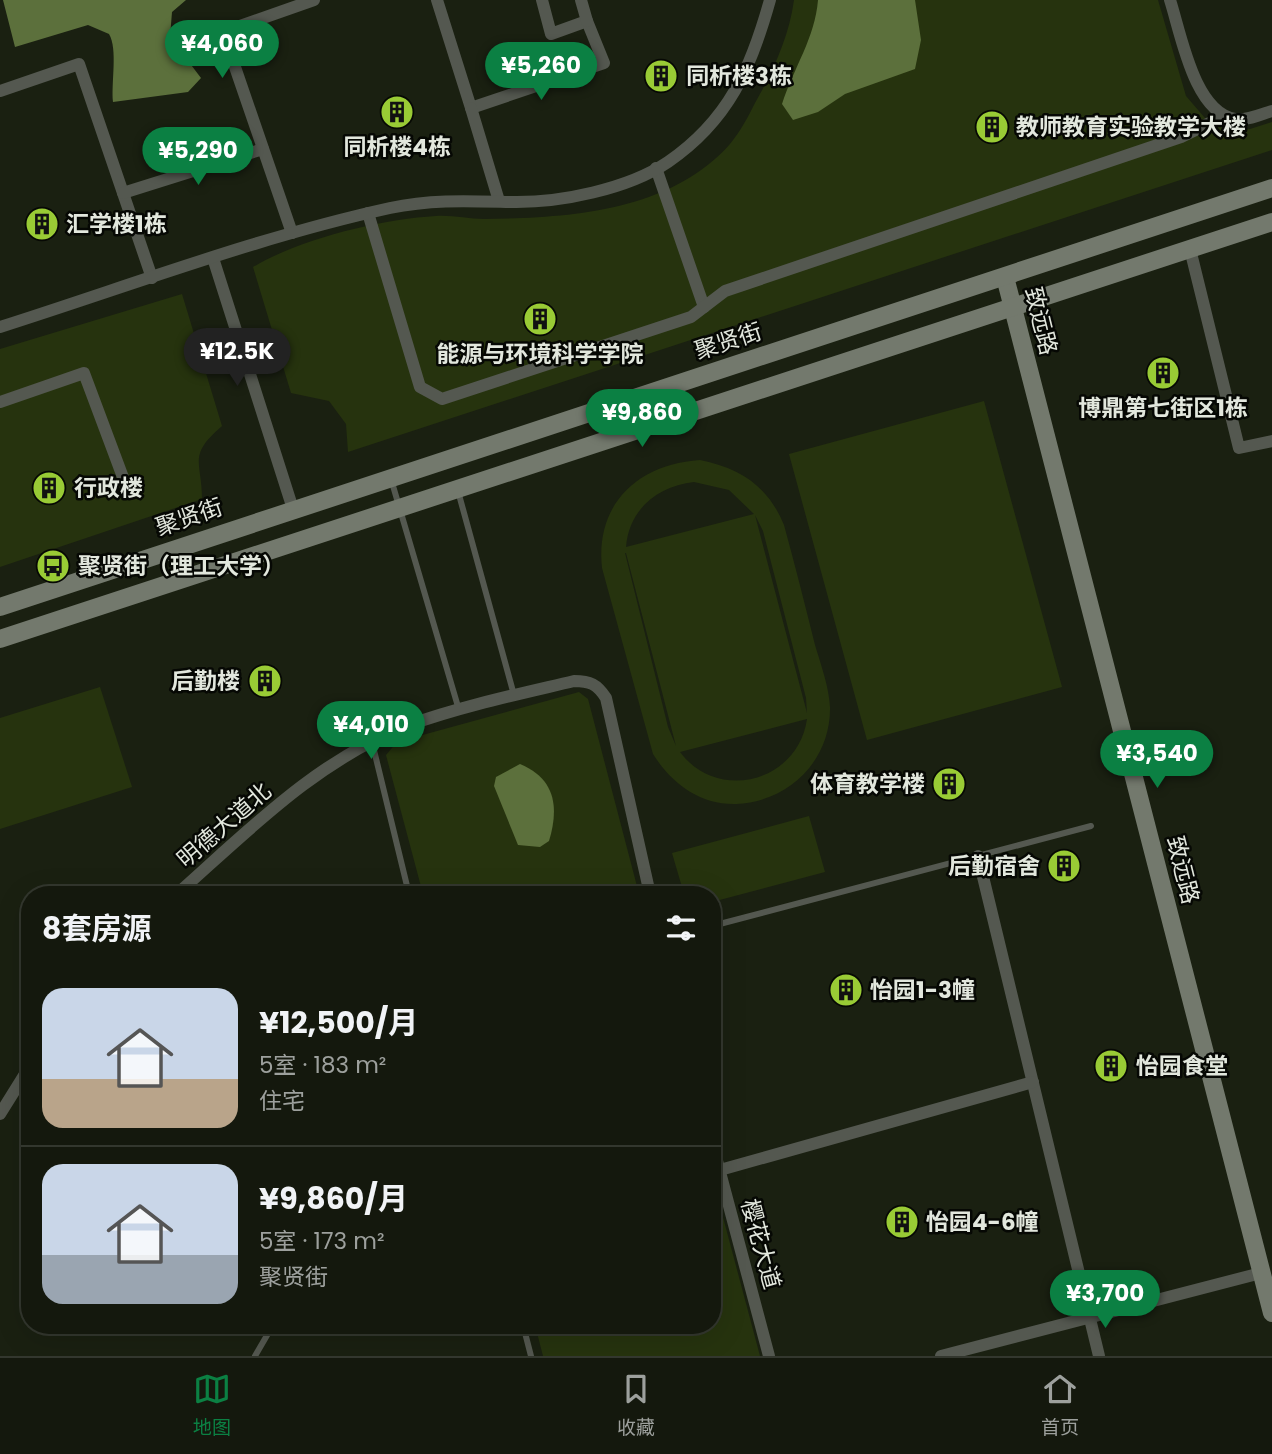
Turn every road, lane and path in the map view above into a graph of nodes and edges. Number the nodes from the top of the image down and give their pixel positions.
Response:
1 (313, 0) edge
2 (437, 0) edge
3 (542, 0) edge
4 (580, 0) edge
5 (770, 0) edge
6 (1170, 0) edge
7 (587, 21) junction
8 (0, 92) edge
9 (471, 108) junction
10 (1272, 111) edge
11 (1224, 116) junction
12 (263, 149) junction
13 (656, 168) junction
14 (1272, 188) edge
15 (123, 193) junction
16 (499, 201) junction
17 (368, 213) junction
18 (1272, 222) edge
19 (292, 233) junction
20 (1189, 249) junction
21 (213, 258) junction
22 (1005, 277) junction
23 (152, 278) junction
24 (704, 307) junction
25 (1013, 308) junction
26 (0, 327) edge
27 (0, 402) edge
28 (1272, 441) edge
29 (391, 477) junction
30 (127, 488) dead end
31 (457, 488) junction
32 (399, 508) junction
33 (293, 509) junction
34 (0, 607) edge
35 (0, 639) edge
36 (514, 695) junction
37 (459, 710) junction
38 (372, 742) junction
39 (1091, 826) dead end
40 (978, 856) junction
41 (186, 886) edge
42 (407, 886) edge
43 (648, 886) edge
44 (721, 924) edge
45 (21, 1080) edge
46 (1033, 1082) junction
47 (0, 1114) edge
48 (721, 1170) edge
49 (721, 1188) edge
50 (1261, 1273) junction
51 (1272, 1313) edge
52 (1090, 1317) junction
53 (268, 1334) edge
54 (525, 1334) edge
55 (255, 1356) edge
56 (531, 1356) edge
57 (769, 1356) edge
58 (941, 1356) edge
59 (1099, 1356) edge

1 - 12 street
2 - 9 street
3 - 7 street
4 - 7 street
5 - 13 street
6 - 11 street
7 - 9 street
8 - 15 street
9 - 16 street
10 - 11 street
11 - 24 street
12 - 15 street
12 - 19 street
13 - 16 street
13 - 24 street
14 - 22 main road, 聚贤街
15 - 23 street
16 - 17 street
17 - 19 street
17 - 24 street
18 - 20 main road
19 - 21 street
20 - 25 main road
20 - 28 street
21 - 23 street
21 - 33 street
22 - 25 main road, 致远路
22 - 29 main road, 聚贤街
23 - 26 street
25 - 31 main road
25 - 50 main road, 致远路
27 - 30 street
29 - 32 lane
29 - 33 main road, 聚贤街
31 - 32 main road
31 - 36 lane
32 - 35 main road
32 - 37 lane
33 - 34 main road, 聚贤街
36 - 37 street, 明德大道北
36 - 43 street, 明德大道北
37 - 38 street, 明德大道北
38 - 41 street, 明德大道北
38 - 42 lane
39 - 40 lane
40 - 44 lane
40 - 46 street
45 - 47 street
46 - 48 street
46 - 52 street
49 - 57 street, 樱花大道
50 - 51 main road, 致远路
50 - 52 street
52 - 58 street
52 - 59 street
53 - 55 lane
54 - 56 lane

